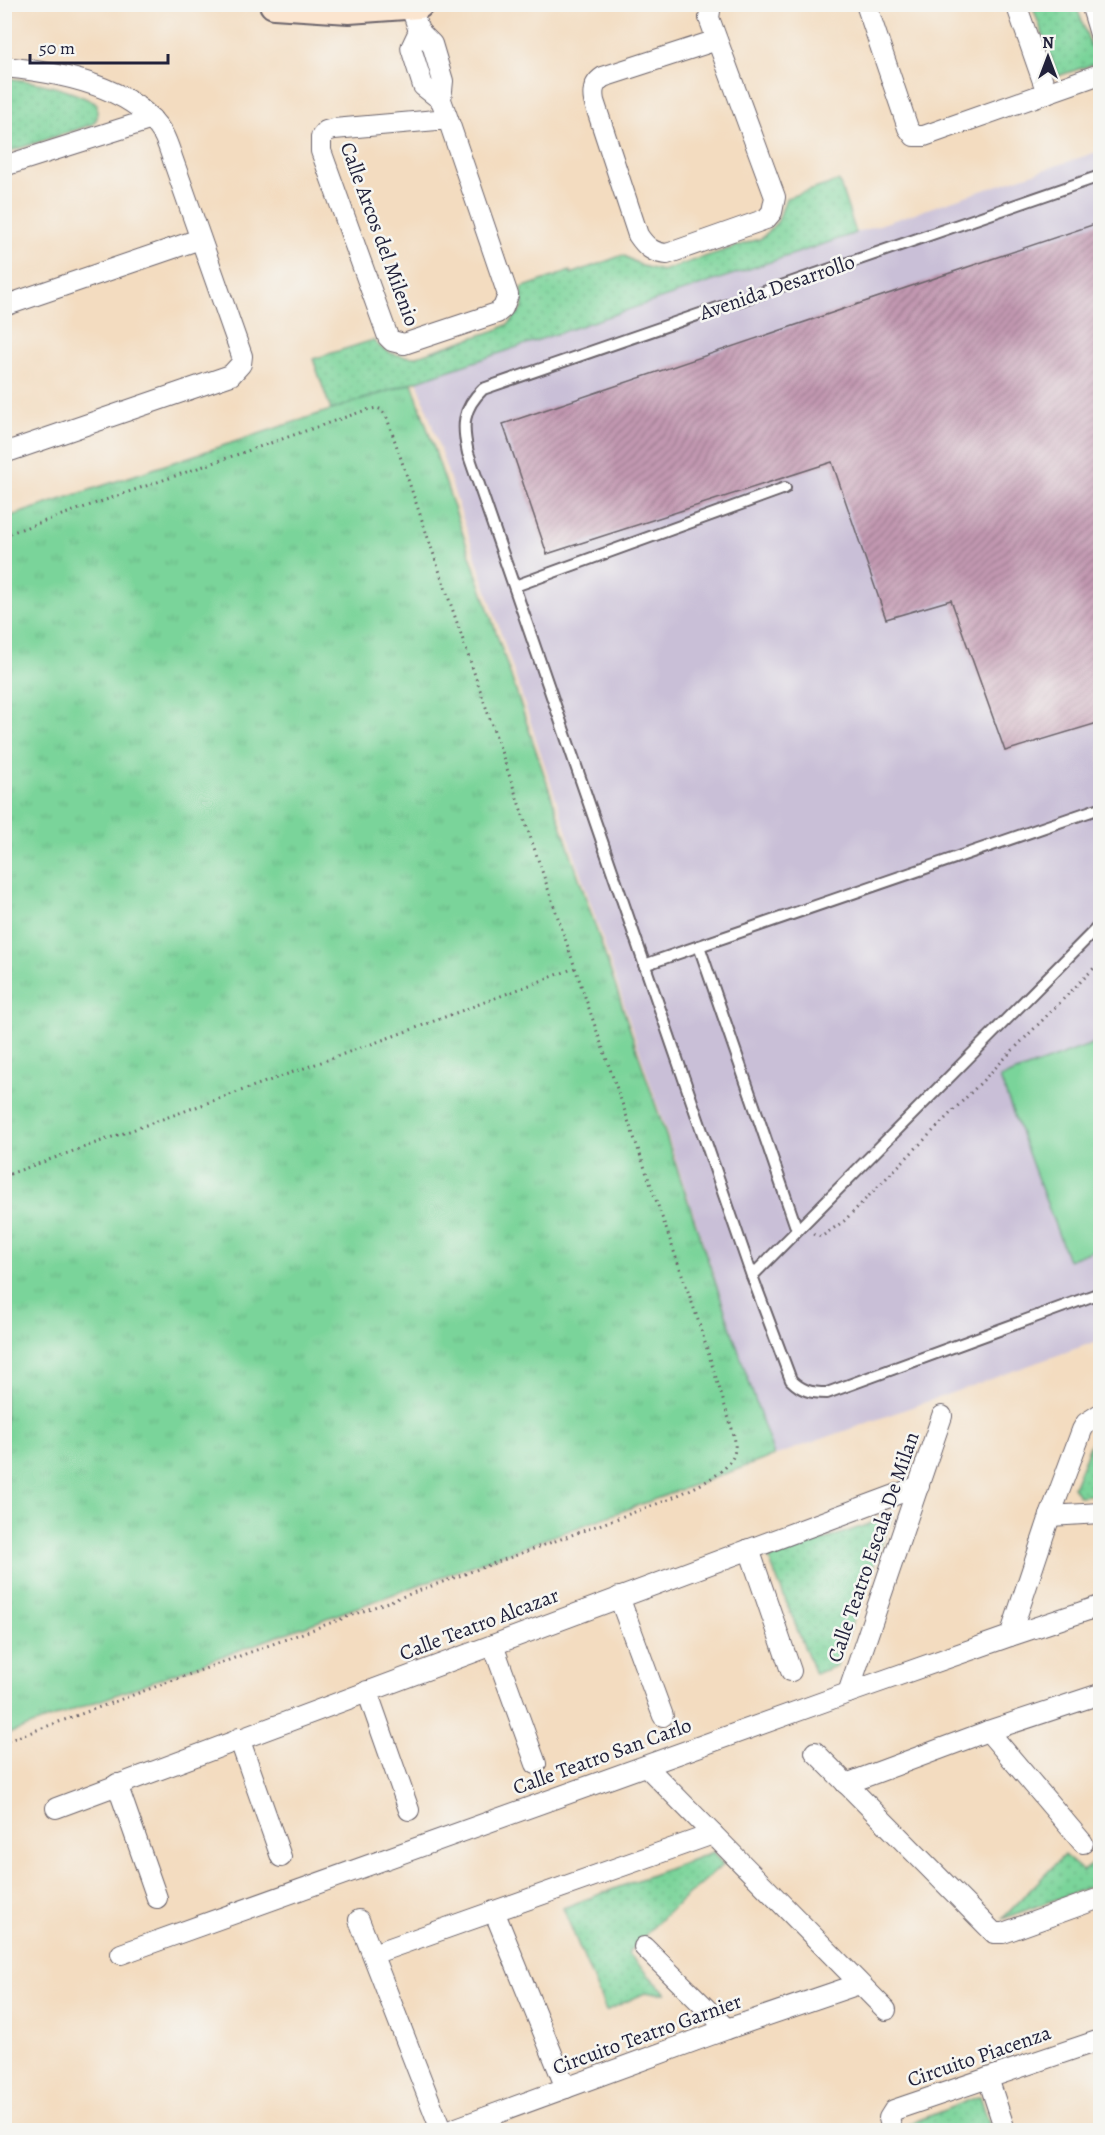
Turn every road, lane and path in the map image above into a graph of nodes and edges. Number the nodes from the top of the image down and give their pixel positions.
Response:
1 (274, 4) edge
2 (693, 4) edge
3 (866, 4) edge
4 (1016, 4) edge
5 (1091, 4) edge
6 (414, 11) edge
7 (710, 11) edge
8 (1101, 34) edge
9 (717, 40) junction
10 (4, 67) edge
11 (1101, 74) edge
12 (1047, 93) junction
13 (152, 119) junction
14 (448, 119) junction
15 (4, 166) edge
16 (1101, 176) edge
17 (200, 239) junction
18 (4, 306) edge
19 (4, 453) edge
20 (785, 488) dead end
21 (4, 535) edge
22 (515, 586) junction
23 (1101, 808) edge
24 (1101, 925) edge
25 (699, 946) junction
26 (1101, 962) edge
27 (644, 965) junction
28 (576, 968) junction
29 (4, 1176) edge
30 (796, 1230) junction
31 (752, 1276) junction
32 (1101, 1293) edge
33 (1101, 1414) edge
34 (942, 1416) dead end
35 (919, 1486) junction
36 (1101, 1513) edge
37 (1050, 1516) junction
38 (749, 1549) junction
39 (619, 1597) junction
40 (1101, 1606) edge
41 (1010, 1636) junction
42 (493, 1645) junction
43 (791, 1671) dead end
44 (367, 1691) junction
45 (848, 1693) junction
46 (1101, 1694) edge
47 (663, 1716) dead end
48 (988, 1731) junction
49 (239, 1738) junction
50 (4, 1742) edge
51 (815, 1752) dead end
52 (536, 1764) dead end
53 (646, 1766) junction
54 (117, 1784) junction
55 (846, 1784) junction
56 (56, 1808) dead end
57 (409, 1810) dead end
58 (713, 1834) junction
59 (1083, 1843) dead end
60 (281, 1857) dead end
61 (157, 1898) dead end
62 (1101, 1898) edge
63 (494, 1911) junction
64 (359, 1920) dead end
65 (644, 1947) dead end
66 (121, 1954) dead end
67 (373, 1954) junction
68 (859, 1984) junction
69 (886, 2010) dead end
70 (727, 2029) junction
71 (1101, 2040) edge
72 (988, 2078) junction
73 (566, 2088) junction
74 (441, 2130) edge
75 (451, 2130) edge
76 (892, 2130) edge
77 (1005, 2130) edge

1 - 6 street
2 - 7 street
3 - 12 street
4 - 12 street
5 - 8 street
6 - 14 street, Calle Arcos del Milenio
7 - 9 street
9 - 9 street
10 - 13 street
11 - 12 street
13 - 15 street
13 - 17 street
14 - 14 street, Calle Arcos del Milenio
16 - 22 lane, Avenida Desarrollo
17 - 18 street
17 - 19 street
20 - 22 lane
21 - 28 path
22 - 27 lane
23 - 25 lane
24 - 30 lane
25 - 27 lane
25 - 30 lane
26 - 30 path
27 - 31 lane
28 - 29 path
28 - 50 path
30 - 31 lane
31 - 32 lane
33 - 37 street
34 - 35 street, Calle Teatro Escala De Milan
35 - 38 street, Calle Teatro Alcazar
35 - 45 street, Calle Teatro Escala De Milan
36 - 37 street
37 - 41 street
38 - 39 street, Calle Teatro Alcazar
38 - 43 street
39 - 42 street, Calle Teatro Alcazar
39 - 47 street
40 - 41 street, Calle Teatro San Carlo
41 - 45 street, Calle Teatro San Carlo
42 - 44 street, Calle Teatro Alcazar
42 - 52 street
44 - 49 street, Calle Teatro Alcazar
44 - 57 street
45 - 53 street, Calle Teatro San Carlo
46 - 48 street
48 - 55 street
48 - 59 street
49 - 54 street, Calle Teatro Alcazar
49 - 60 street
51 - 55 street
53 - 58 street
53 - 66 street, Calle Teatro San Carlo
54 - 56 street, Calle Teatro Alcazar
54 - 61 street
55 - 62 street
58 - 63 street
58 - 68 street
63 - 67 street
63 - 73 street
64 - 67 street
65 - 70 street
67 - 74 street
68 - 69 street
68 - 70 street, Circuito Teatro Garnier
70 - 73 street, Circuito Teatro Garnier
71 - 72 street, Circuito Piacenza
72 - 76 street, Circuito Piacenza
72 - 77 street
73 - 75 street, Circuito Teatro Garnier

